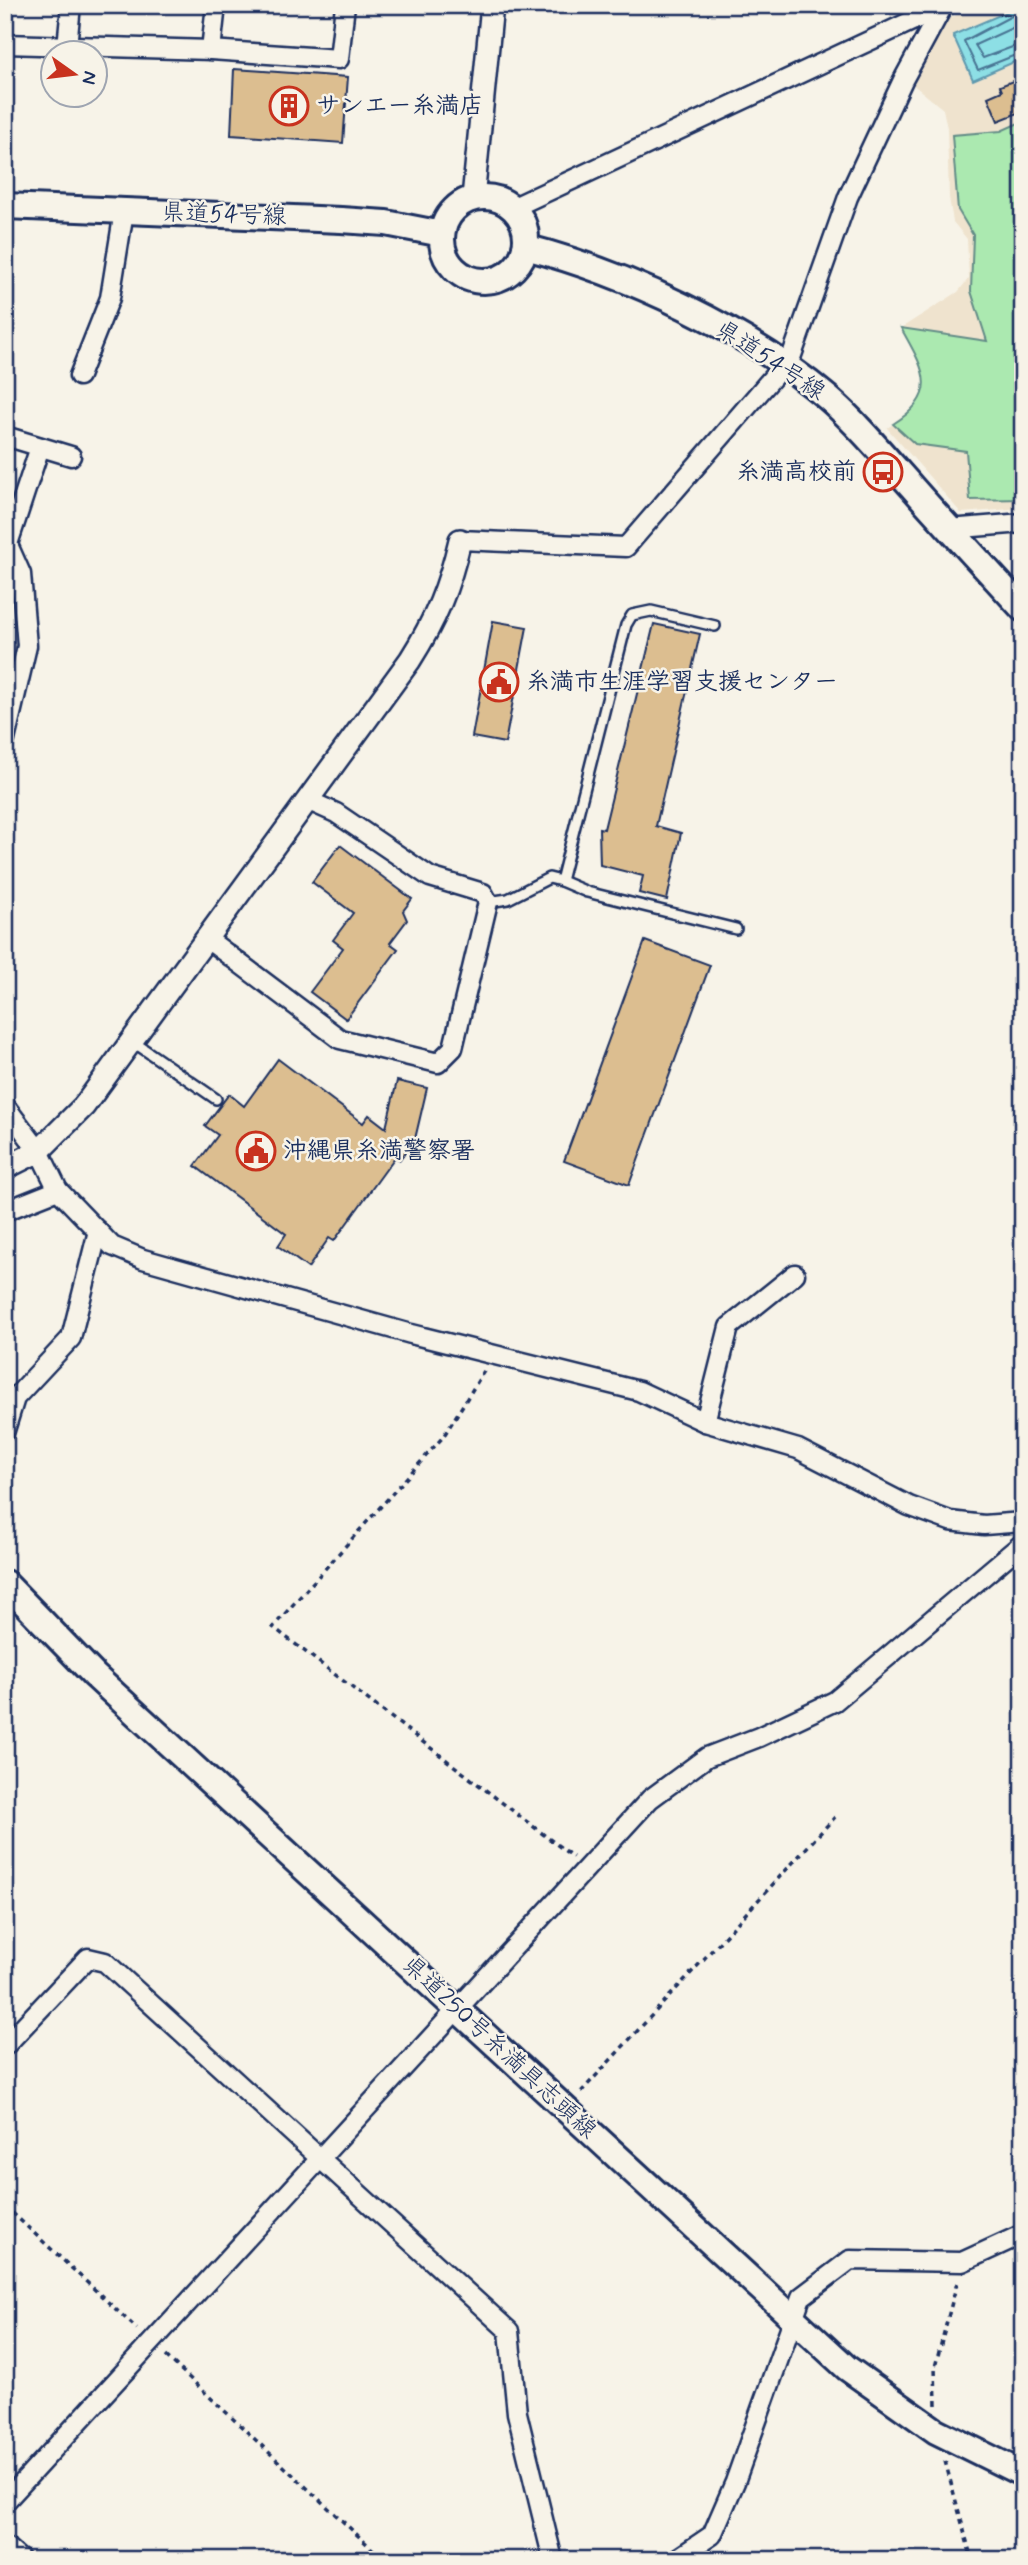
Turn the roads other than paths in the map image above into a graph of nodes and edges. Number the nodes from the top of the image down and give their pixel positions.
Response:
1 (71, 5) edge
2 (216, 5) edge
3 (345, 5) edge
4 (492, 5) edge
5 (945, 6) edge
6 (67, 38) edge
7 (5, 44) edge
8 (38, 46) edge
9 (108, 48) edge
10 (211, 50) junction
11 (473, 198) junction
12 (5, 206) edge
13 (512, 208) junction
14 (124, 211) junction
15 (442, 234) junction
16 (525, 247) junction
17 (784, 365) junction
18 (79, 376) dead end
19 (5, 436) edge
20 (40, 447) junction
21 (71, 456) dead end
22 (1023, 523) edge
23 (949, 529) junction
24 (7, 540) edge
25 (460, 540) joint
26 (1023, 609) edge
27 (715, 626) dead end
28 (5, 740) edge
29 (307, 800) junction
30 (561, 881) junction
31 (488, 902) junction
32 (736, 929) dead end
33 (206, 938) junction
34 (132, 1041) junction
35 (216, 1099) dead end
36 (5, 1106) edge
37 (39, 1152) junction
38 (5, 1168) edge
39 (58, 1190) junction
40 (5, 1211) edge
41 (98, 1231) junction
42 (795, 1273) dead end
43 (705, 1422) junction
44 (5, 1430) edge
45 (1023, 1522) edge
46 (1023, 1544) edge
47 (5, 1583) edge
48 (458, 2010) junction
49 (5, 2046) edge
50 (320, 2159) junction
51 (1023, 2234) edge
52 (792, 2317) junction
53 (1023, 2474) edge
54 (5, 2502) edge
55 (5, 2546) edge
56 (21, 2560) edge
57 (553, 2560) edge
58 (675, 2560) edge

1 - 6 street
2 - 10 street
3 - 10 street
4 - 11 street
5 - 13 street
5 - 17 street
7 - 8 street
9 - 10 street
11 - 13 main road
11 - 15 main road
12 - 14 main road, 県道54号線
13 - 16 main road
14 - 15 main road, 県道54号線
14 - 18 street
15 - 16 main road
16 - 17 main road, 県道54号線
17 - 23 main road, 県道54号線
17 - 25 street
19 - 20 street
20 - 21 street
20 - 24 street
22 - 23 street
23 - 26 main road, 県道54号線
24 - 28 street
25 - 29 street
27 - 30 lane
29 - 31 street
29 - 33 street
30 - 31 lane
30 - 32 lane
31 - 33 street
33 - 34 street
34 - 35 lane
34 - 37 street
36 - 37 street
37 - 38 street
37 - 39 street
39 - 40 street
39 - 41 street
41 - 43 street
41 - 44 street
42 - 43 street
43 - 45 street
46 - 48 street
47 - 48 main road, 県道250号糸満具志頭線
48 - 50 street
48 - 52 main road, 県道250号糸満具志頭線
49 - 50 street
50 - 54 street
50 - 57 street
51 - 52 street
52 - 53 main road, 県道250号糸満具志頭線
52 - 58 street
55 - 56 street

